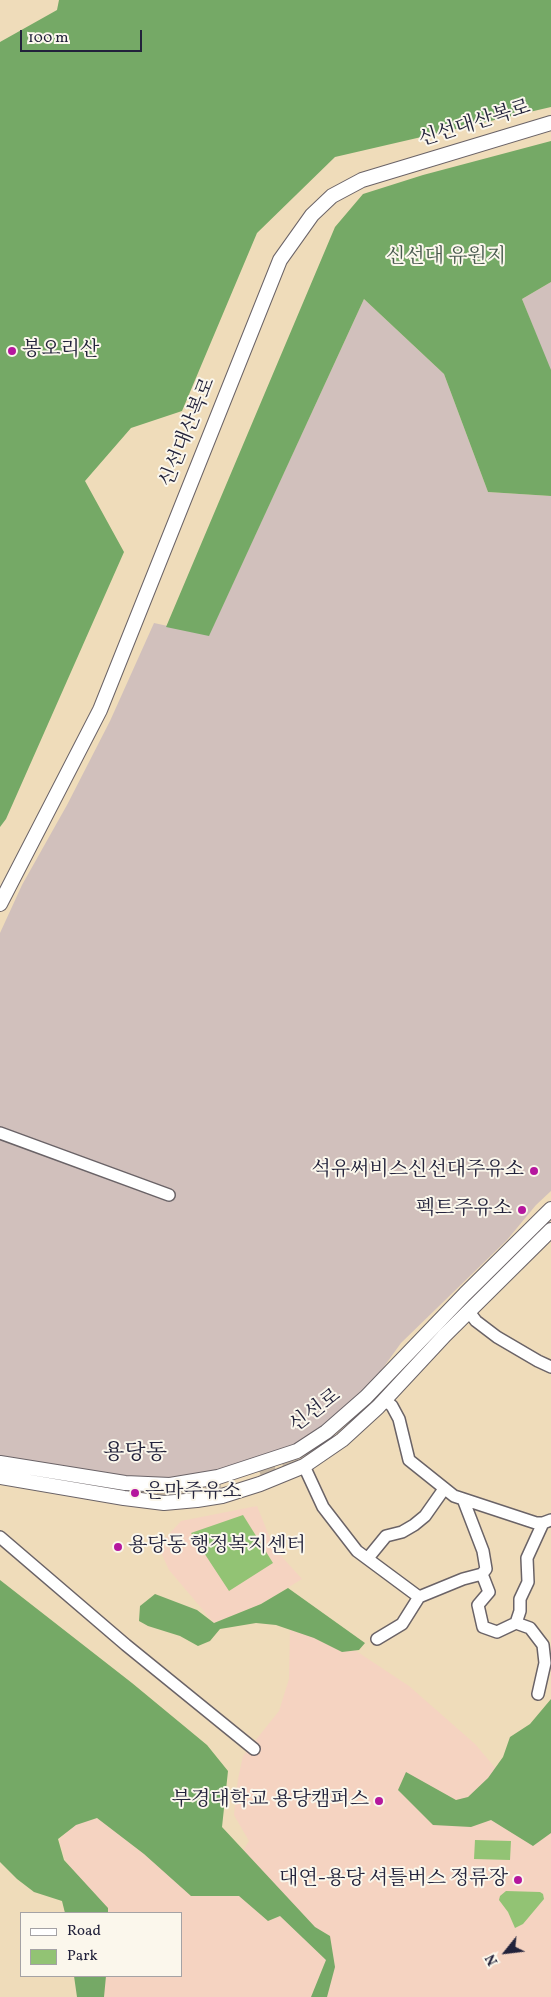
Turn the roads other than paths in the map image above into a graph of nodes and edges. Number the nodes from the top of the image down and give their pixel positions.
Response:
1 (551, 123) edge
2 (0, 904) edge
3 (0, 1133) edge
4 (170, 1195) dead end
5 (551, 1210) edge
6 (551, 1230) edge
7 (469, 1312) junction
8 (551, 1367) edge
9 (385, 1400) junction
10 (318, 1439) junction
11 (327, 1451) junction
12 (0, 1463) edge
13 (304, 1466) junction
14 (0, 1477) edge
15 (444, 1489) junction
16 (463, 1499) junction
17 (547, 1521) edge
18 (0, 1537) edge
19 (368, 1558) junction
20 (482, 1574) junction
21 (419, 1597) junction
22 (516, 1623) junction
23 (377, 1639) dead end
24 (548, 1662) edge
25 (538, 1694) dead end
26 (254, 1749) dead end

1 - 2 main road, 신선대산복로
3 - 4 street
5 - 10 main road, 신선로
6 - 7 main road, 신선로
7 - 8 street
7 - 9 main road, 신선로
9 - 11 main road, 신선로
9 - 15 street
10 - 11 main road
10 - 12 main road, 신선로
11 - 13 main road, 신선로
13 - 14 main road, 신선로
13 - 19 street
15 - 16 street
15 - 19 street
16 - 17 street
16 - 20 street
17 - 22 street
18 - 26 street
19 - 21 street
20 - 21 street
20 - 22 street
21 - 23 street
22 - 24 street
24 - 25 street

